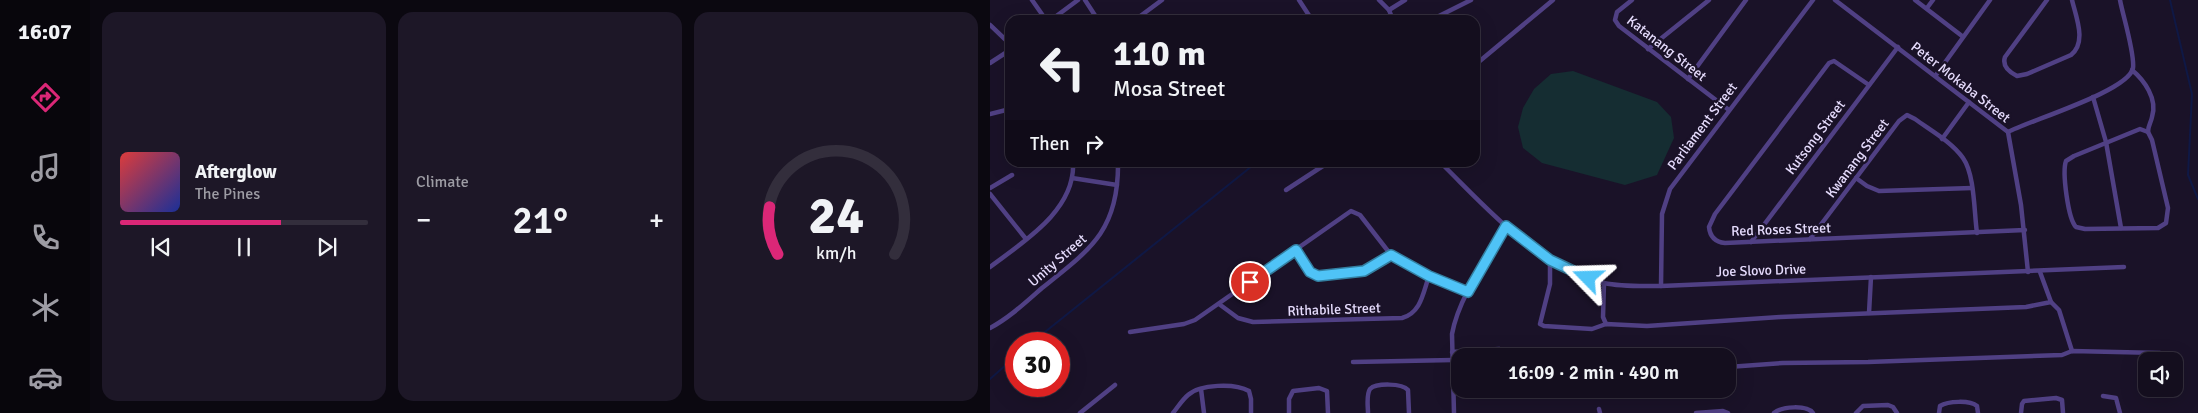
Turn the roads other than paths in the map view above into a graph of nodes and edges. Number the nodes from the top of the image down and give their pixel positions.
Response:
1 (1032, 0) edge
2 (1078, 0) edge
3 (1085, 0) edge
4 (1162, 0) edge
5 (1299, 0) edge
6 (1379, 0) edge
7 (1405, 0) edge
8 (1471, 0) edge
9 (1553, 0) edge
10 (1632, 0) edge
11 (1709, 0) edge
12 (1746, 0) edge
13 (1813, 0) edge
14 (1835, 0) edge
15 (1915, 0) edge
16 (1933, 0) edge
17 (1990, 0) edge
18 (2047, 0) edge
19 (2072, 0) edge
20 (2120, 0) edge
21 (1927, 8) junction
22 (1389, 10) junction
23 (1042, 15) edge
24 (1058, 15) edge
25 (1095, 15) edge
26 (1142, 15) edge
27 (1309, 15) edge
28 (1391, 15) edge
29 (1441, 15) edge
30 (990, 25) edge
31 (1962, 36) junction
32 (1005, 39) edge
33 (1898, 47) junction
34 (1648, 49) junction
35 (1005, 53) edge
36 (1480, 62) edge
37 (990, 63) edge
38 (2132, 70) junction
39 (1936, 75) junction
40 (1688, 79) junction
41 (1869, 85) junction
42 (2093, 97) junction
43 (1969, 102) junction
44 (1005, 110) edge
45 (1729, 110) junction
46 (990, 114) edge
47 (2008, 132) junction
48 (2148, 132) junction
49 (1942, 139) junction
50 (2106, 142) junction
51 (1072, 167) edge
52 (1118, 167) edge
53 (1321, 167) edge
54 (1445, 167) edge
55 (1012, 175) dead end
56 (1072, 178) junction
57 (1856, 178) junction
58 (1117, 185) junction
59 (990, 188) edge
60 (1972, 188) junction
61 (1286, 190) dead end
62 (990, 194) edge
63 (1506, 226) junction
64 (2121, 228) junction
65 (2024, 230) junction
66 (1977, 233) junction
67 (1026, 239) junction
68 (1810, 239) junction
69 (1751, 242) junction
70 (1296, 250) junction
71 (1391, 255) junction
72 (1550, 260) junction
73 (991, 266) edge
74 (2124, 267) dead end
75 (2028, 272) junction
76 (2040, 272) junction
77 (1429, 276) junction
78 (1871, 277) junction
79 (1604, 283) junction
80 (1660, 286) junction
81 (1468, 292) junction
82 (2051, 302) junction
83 (1219, 304) junction
84 (1869, 313) junction
85 (1606, 324) junction
86 (990, 328) edge
87 (1130, 332) dead end
88 (1452, 348) edge
89 (2072, 351) junction
90 (2138, 352) edge
91 (1451, 360) edge
92 (1353, 362) dead end
93 (1736, 366) edge
94 (1115, 385) dead end
95 (1200, 389) junction
96 (2102, 396) dead end
97 (1454, 398) edge
98 (1080, 413) edge
99 (1173, 413) edge
100 (1204, 413) edge
101 (1251, 413) edge
102 (1289, 413) edge
103 (1328, 413) edge
104 (1368, 413) edge
105 (1409, 413) edge
106 (1454, 413) edge
107 (1696, 413) edge
108 (1728, 413) edge
109 (1774, 413) edge
110 (1813, 413) edge
111 (1856, 413) edge
112 (1897, 413) edge
113 (1939, 413) edge
114 (1978, 413) edge
115 (2021, 413) edge
116 (2063, 413) edge
117 (2120, 413) edge

1 - 23 street
2 - 24 street
3 - 25 street
4 - 26 street
5 - 27 street
6 - 22 street
7 - 22 street
8 - 29 street
9 - 36 street
10 - 34 street, Katanang Street
11 - 34 street
12 - 40 street
13 - 45 street, Parliament Street
14 - 33 street, Peter Mokaba Street
15 - 21 street
16 - 21 street
17 - 31 street
18 - 19 street
20 - 38 street
21 - 31 street
22 - 28 street
30 - 32 street
31 - 39 street
33 - 39 street, Peter Mokaba Street
33 - 41 street, Kutsong Street
34 - 40 street, Katanang Street
35 - 37 street
38 - 42 street
38 - 48 street
39 - 43 street, Peter Mokaba Street
40 - 45 street, Katanang Street
41 - 69 street, Kutsong Street
41 - 69 street, Red Roses Street
42 - 47 street
42 - 50 street
43 - 47 street, Peter Mokaba Street
43 - 49 street
44 - 46 street
45 - 80 street, Parliament Street
47 - 65 street, Peter Mokaba Street
48 - 50 street
48 - 64 street
49 - 57 street, Kwanang Street
49 - 60 street, Kwanang Street
50 - 64 street
50 - 64 street
51 - 56 street
52 - 58 street, Unity Street
53 - 61 street
54 - 63 street, Joe Slovo Drive
55 - 59 street
56 - 58 street
56 - 67 street
57 - 60 street
57 - 68 street, Kwanang Street
58 - 86 street, Unity Street
60 - 66 street, Kwanang Street
62 - 67 street
63 - 72 street, Joe Slovo Drive
63 - 81 street
65 - 66 street, Red Roses Street
65 - 75 street, Peter Mokaba Street
66 - 68 street, Red Roses Street
67 - 73 street
68 - 69 street, Red Roses Street
70 - 71 street
70 - 71 street
70 - 83 street
71 - 77 street
72 - 79 street, Joe Slovo Drive
72 - 85 street
74 - 76 street, Joe Slovo Drive
75 - 76 street, Joe Slovo Drive
75 - 78 street, Joe Slovo Drive
76 - 82 street
77 - 81 street
77 - 83 street, Rithabile Street
78 - 80 street, Joe Slovo Drive
78 - 84 street
79 - 80 street, Joe Slovo Drive
79 - 85 street
81 - 88 street
82 - 84 street
82 - 89 street
83 - 87 street
84 - 85 street
89 - 90 street
89 - 93 street
91 - 92 street
94 - 98 street
95 - 99 street
95 - 100 street
95 - 101 street
96 - 117 street
97 - 106 street
102 - 103 street
104 - 105 street
107 - 108 street
109 - 110 street
111 - 112 street
113 - 114 street
115 - 116 street

